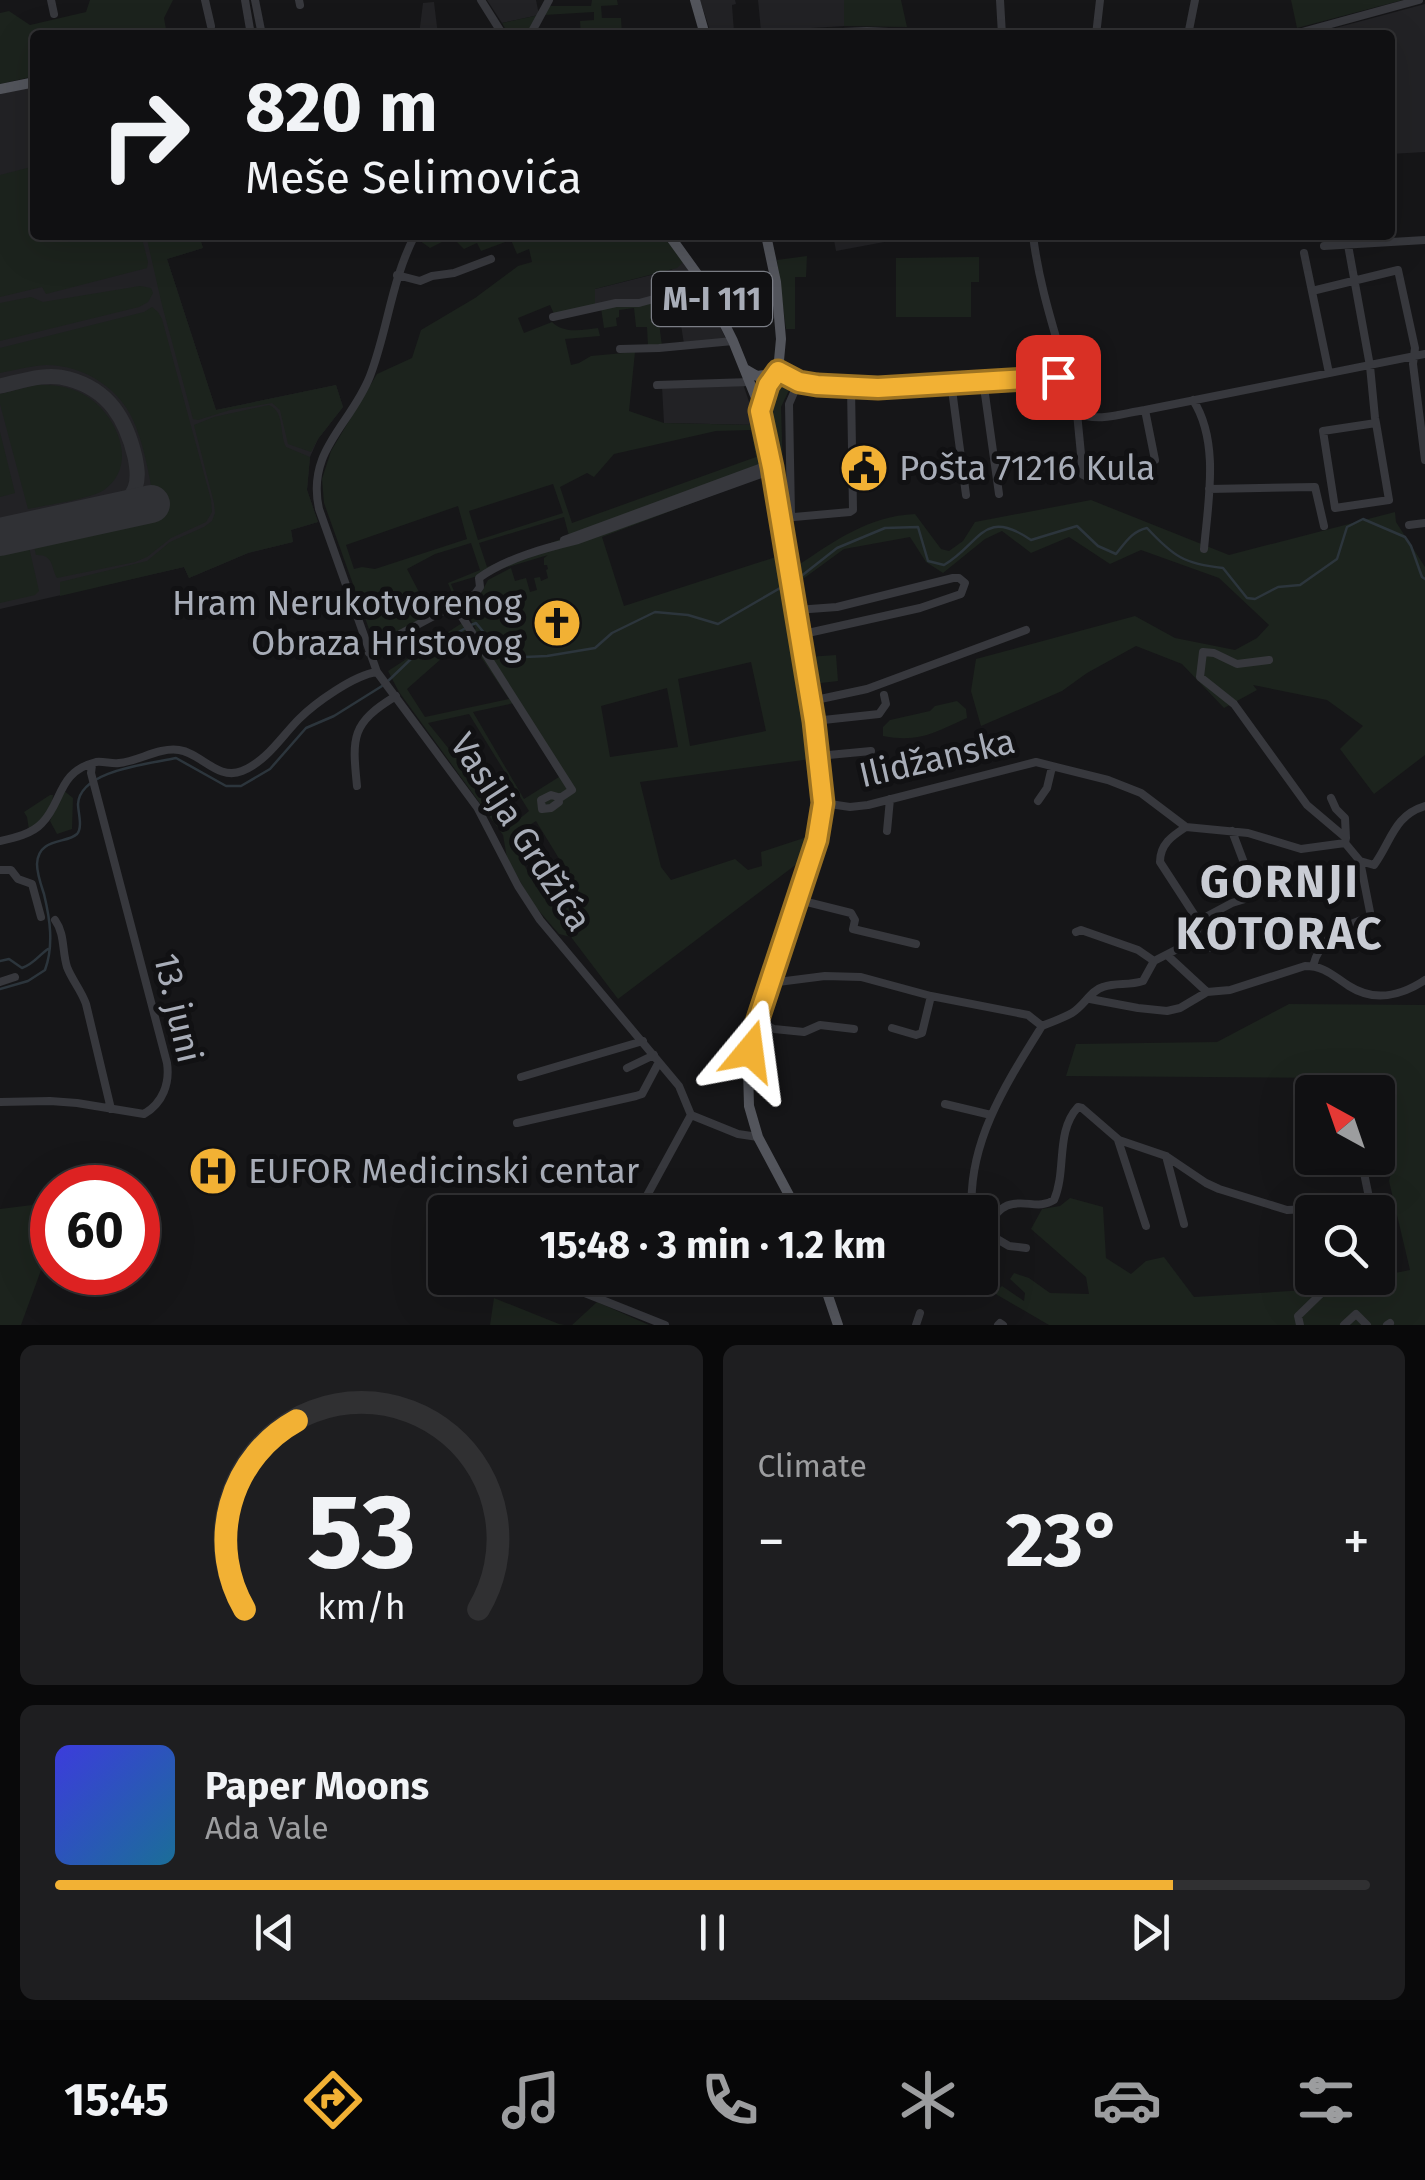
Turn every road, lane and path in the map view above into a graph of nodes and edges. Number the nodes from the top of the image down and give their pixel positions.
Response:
1 (50, 0) edge
2 (205, 0) edge
3 (245, 0) edge
4 (255, 0) edge
5 (481, 0) edge
6 (549, 0) edge
7 (694, 0) edge
8 (1000, 0) edge
9 (1100, 0) edge
10 (1194, 0) edge
11 (1419, 0) edge
12 (54, 14) dead end
13 (211, 26) dead end
14 (251, 30) edge
15 (261, 30) edge
16 (501, 30) edge
17 (533, 30) edge
18 (703, 30) edge
19 (1002, 30) edge
20 (1097, 30) edge
21 (1189, 30) edge
22 (1309, 30) edge
23 (30, 83) edge
24 (0, 89) edge
25 (413, 240) edge
26 (673, 240) edge
27 (768, 240) edge
28 (1034, 240) edge
29 (1425, 240) edge
30 (1348, 245) junction
31 (1324, 246) dead end
32 (1304, 253) dead end
33 (491, 259) dead end
34 (397, 275) junction
35 (1353, 280) junction
36 (705, 285) junction
37 (1312, 290) junction
38 (553, 317) dead end
39 (733, 340) junction
40 (620, 350) dead end
41 (1425, 354) edge
42 (1414, 356) junction
43 (1370, 366) junction
44 (745, 370) junction
45 (1329, 373) junction
46 (1068, 375) junction
47 (773, 377) junction
48 (983, 380) junction
49 (799, 382) junction
50 (951, 382) junction
51 (656, 384) dead end
52 (751, 384) junction
53 (851, 387) junction
54 (1194, 400) junction
55 (1145, 410) junction
56 (760, 411) junction
57 (1077, 414) junction
58 (1422, 416) edge
59 (1376, 424) junction
60 (1154, 460) dead end
61 (1425, 460) edge
62 (769, 468) junction
63 (1114, 475) dead end
64 (1209, 489) junction
65 (999, 494) dead end
66 (966, 495) dead end
67 (1425, 523) edge
68 (1409, 525) dead end
69 (1324, 526) dead end
70 (1204, 549) dead end
71 (455, 606) junction
72 (796, 610) junction
73 (1026, 630) dead end
74 (800, 635) junction
75 (370, 653) junction
76 (1269, 660) dead end
77 (380, 675) junction
78 (395, 694) junction
79 (884, 695) dead end
80 (810, 701) junction
81 (814, 721) junction
82 (871, 751) dead end
83 (818, 756) junction
84 (1052, 766) junction
85 (91, 769) junction
86 (357, 786) dead end
87 (560, 798) dead end
88 (1331, 798) dead end
89 (890, 799) junction
90 (1038, 801) dead end
91 (823, 803) junction
92 (1425, 806) edge
93 (1186, 827) junction
94 (1232, 830) junction
95 (888, 831) dead end
96 (0, 841) edge
97 (1345, 841) junction
98 (1360, 861) junction
99 (1246, 868) dead end
100 (0, 870) edge
101 (1245, 899) dead end
102 (799, 900) junction
103 (41, 918) dead end
104 (55, 920) dead end
105 (1198, 920) junction
106 (1076, 932) dead end
107 (1195, 940) junction
108 (916, 944) dead end
109 (1227, 946) dead end
110 (1167, 955) junction
111 (1154, 960) junction
112 (1313, 966) junction
113 (15, 977) dead end
114 (1425, 980) edge
115 (0, 982) edge
116 (770, 983) junction
117 (1208, 992) junction
118 (931, 996) junction
119 (1090, 999) junction
120 (757, 1022) junction
121 (1042, 1026) junction
122 (892, 1028) dead end
123 (854, 1029) dead end
124 (643, 1041) junction
125 (656, 1058) junction
126 (627, 1068) dead end
127 (520, 1077) dead end
128 (648, 1080) junction
129 (635, 1084) dead end
130 (0, 1102) edge
131 (945, 1104) dead end
132 (111, 1109) junction
133 (690, 1116) junction
134 (991, 1116) junction
135 (517, 1123) dead end
136 (758, 1137) junction
137 (1117, 1138) junction
138 (1166, 1156) junction
139 (647, 1195) edge
140 (789, 1195) edge
141 (973, 1195) edge
142 (1295, 1209) edge
143 (998, 1212) edge
144 (1184, 1224) dead end
145 (1146, 1226) dead end
146 (998, 1240) edge
147 (1026, 1248) dead end
148 (593, 1295) edge
149 (828, 1295) edge
150 (1320, 1295) edge
151 (920, 1314) dead end
152 (665, 1325) edge
153 (838, 1325) edge
154 (916, 1325) edge
155 (1300, 1325) edge
156 (1344, 1325) edge
157 (1367, 1325) edge

1 - 12 street
2 - 13 street
3 - 14 street
4 - 15 street
5 - 16 street
6 - 17 street
7 - 18 main road
8 - 19 street
9 - 20 street
10 - 21 street
11 - 22 street
23 - 24 main road
25 - 34 street
26 - 36 main road, M-I 111
27 - 47 main road
28 - 46 street
29 - 30 street
30 - 31 street
30 - 35 street
32 - 37 street
33 - 34 street
34 - 75 street
35 - 37 street
35 - 42 street
35 - 43 street
36 - 38 street
36 - 39 main road, M-I 111
37 - 45 street
39 - 40 street
39 - 44 main road, M-I 111
41 - 42 street
42 - 43 street
42 - 58 street
43 - 45 street
43 - 59 street
44 - 47 main road
44 - 52 main road, M-I 111
45 - 54 street
46 - 48 street
46 - 57 street
47 - 49 street
47 - 52 main road
47 - 56 main road
48 - 50 street
48 - 65 street
49 - 53 street
49 - 53 street
50 - 53 street
50 - 66 street
51 - 52 street
52 - 56 main road, M-I 111
54 - 55 street
54 - 64 street
55 - 57 street
55 - 60 street
56 - 62 main road, M-I 111
57 - 63 street
58 - 61 street
59 - 59 street
62 - 71 street
62 - 72 main road, M-I 111
64 - 69 street
64 - 70 street
67 - 68 street
71 - 75 street
71 - 87 street
72 - 74 main road, M-I 111
72 - 74 street
73 - 80 street
74 - 80 main road, M-I 111
75 - 77 street
76 - 97 street
77 - 78 street, Vasilja Grdžića
77 - 85 street
78 - 86 street
78 - 124 street, Vasilja Grdžića
79 - 81 street
80 - 81 main road, M-I 111
81 - 83 main road, M-I 111
82 - 83 street
83 - 91 main road, M-I 111
84 - 89 street, Ilidžanska
84 - 90 street
84 - 93 street, Ilidžanska
85 - 96 street
85 - 132 street, 13. juni
88 - 97 street
89 - 91 street, Ilidžanska
89 - 95 street
91 - 102 main road, M-I 111
92 - 98 street
93 - 94 street
93 - 105 street
94 - 97 street
94 - 99 street
97 - 98 street
98 - 112 street
100 - 103 street
101 - 105 street
102 - 108 street
102 - 116 main road, M-I 111
104 - 132 street
105 - 107 street
106 - 111 street
107 - 109 street
107 - 110 street
110 - 111 street
110 - 117 street
111 - 119 street
112 - 114 street
112 - 117 street
113 - 115 street
116 - 118 street
116 - 120 main road, M-I 111
117 - 119 street
118 - 121 street
118 - 122 street
119 - 121 street
120 - 123 street
120 - 136 main road, M-I 111
121 - 134 street
124 - 125 street, Vasilja Grdžića
124 - 127 street
125 - 126 street
125 - 128 street
125 - 133 street, Vasilja Grdžića
128 - 129 street
128 - 135 street
130 - 132 street, 13. juni
131 - 134 street
133 - 136 street
133 - 139 street
134 - 141 street
136 - 140 main road, M-I 111
137 - 138 street
137 - 143 street
137 - 145 street
138 - 142 street
138 - 144 street
146 - 147 street
148 - 152 street
149 - 153 main road
150 - 155 street
151 - 154 street
156 - 157 street

